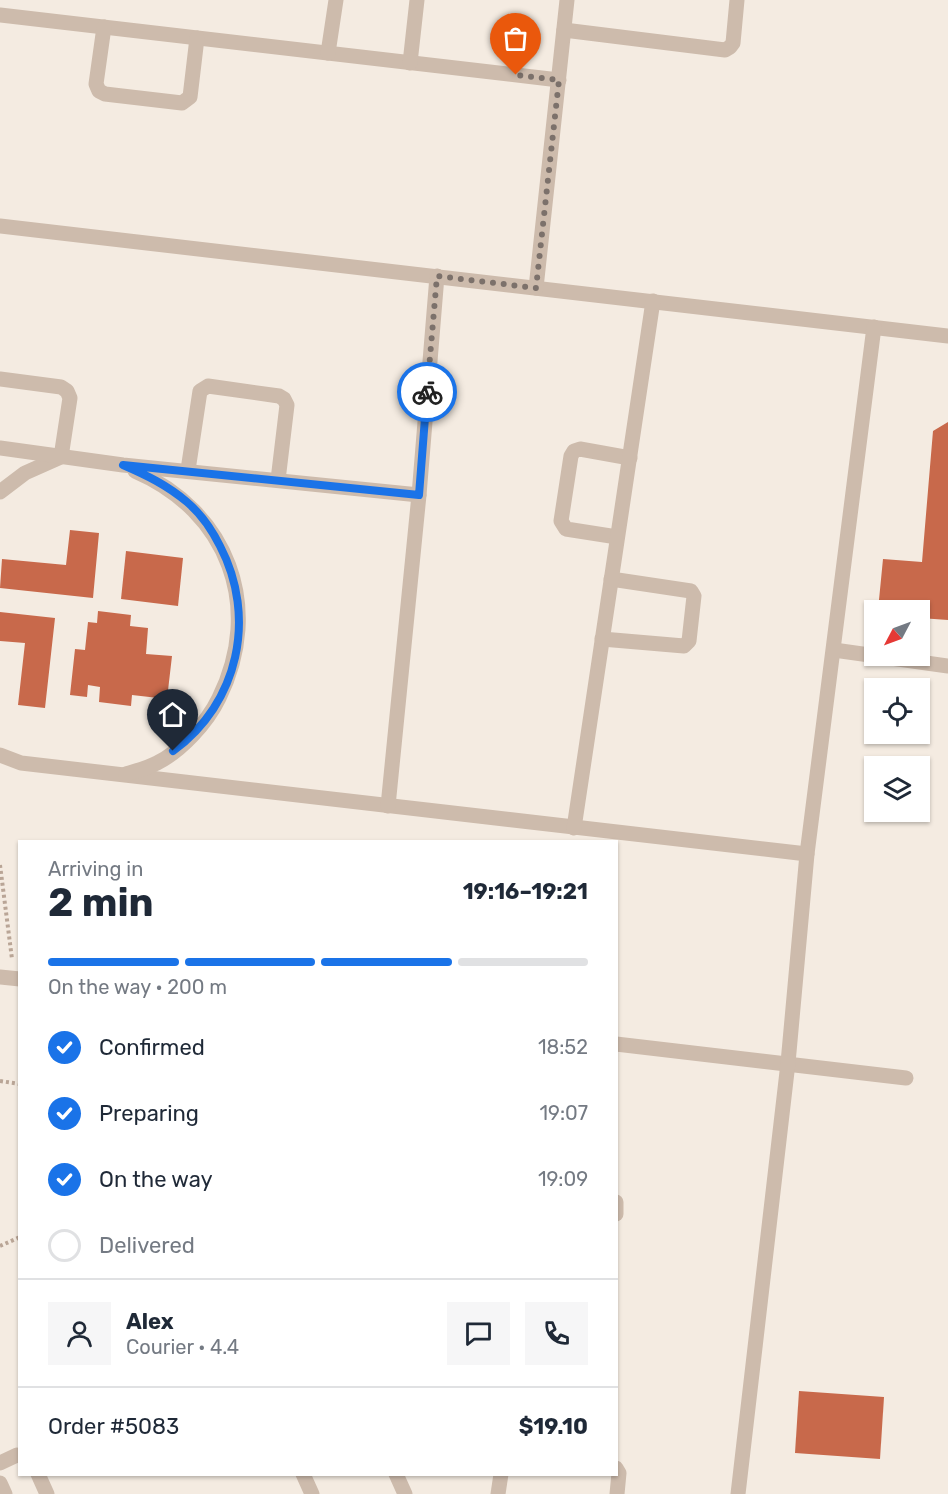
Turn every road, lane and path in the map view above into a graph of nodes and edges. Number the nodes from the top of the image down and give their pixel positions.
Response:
1 (336, 0) edge
2 (417, 0) edge
3 (567, 0) edge
4 (737, 0) edge
5 (0, 15) edge
6 (104, 27) junction
7 (564, 30) junction
8 (197, 38) junction
9 (328, 53) junction
10 (410, 63) junction
11 (559, 80) junction
12 (0, 226) edge
13 (437, 276) junction
14 (536, 288) junction
15 (653, 302) junction
16 (874, 327) junction
17 (948, 336) edge
18 (0, 379) edge
19 (0, 448) edge
20 (61, 457) junction
21 (630, 458) junction
22 (123, 465) junction
23 (188, 470) junction
24 (278, 480) junction
25 (0, 492) edge
26 (419, 495) junction
27 (617, 537) junction
28 (611, 579) junction
29 (602, 639) junction
30 (834, 650) junction
31 (948, 666) edge
32 (0, 755) edge
33 (124, 775) junction
34 (388, 806) junction
35 (574, 828) junction
36 (807, 854) junction
37 (0, 865) edge
38 (11, 978) edge
39 (618, 1044) edge
40 (788, 1063) junction
41 (906, 1078) dead end
42 (0, 1081) edge
43 (18, 1084) edge
44 (18, 1238) edge
45 (0, 1246) edge
46 (18, 1456) edge
47 (0, 1463) edge
48 (618, 1471) edge
49 (39, 1476) edge
50 (304, 1476) edge
51 (397, 1476) edge
52 (501, 1476) edge
53 (0, 1483) edge
54 (5, 1494) edge
55 (47, 1494) edge
56 (312, 1494) edge
57 (405, 1494) edge
58 (498, 1494) edge
59 (617, 1494) edge
60 (738, 1494) edge

1 - 9 street
2 - 10 street
3 - 7 street
4 - 7 street
5 - 6 street
6 - 8 street
6 - 8 street
7 - 11 street
8 - 9 street
9 - 10 street
10 - 11 street
11 - 14 street
12 - 13 street
13 - 14 street
13 - 26 street
14 - 15 street
15 - 16 street
15 - 21 street
16 - 17 street
16 - 30 street
18 - 20 street
19 - 20 street
20 - 22 street
20 - 25 street
21 - 27 street
21 - 27 street
22 - 23 street
22 - 33 street
23 - 24 street
23 - 24 street
24 - 26 street
26 - 34 street
27 - 28 street
28 - 29 street
28 - 29 street
29 - 35 street
30 - 31 street
30 - 36 street
32 - 33 street
33 - 34 street
34 - 35 street
35 - 36 street
36 - 40 street
37 - 38 path
39 - 40 street
40 - 41 street
40 - 60 street
42 - 43 path
44 - 45 path
46 - 47 street
48 - 59 street
49 - 55 street
50 - 56 street
51 - 57 street
52 - 58 street
53 - 54 street

